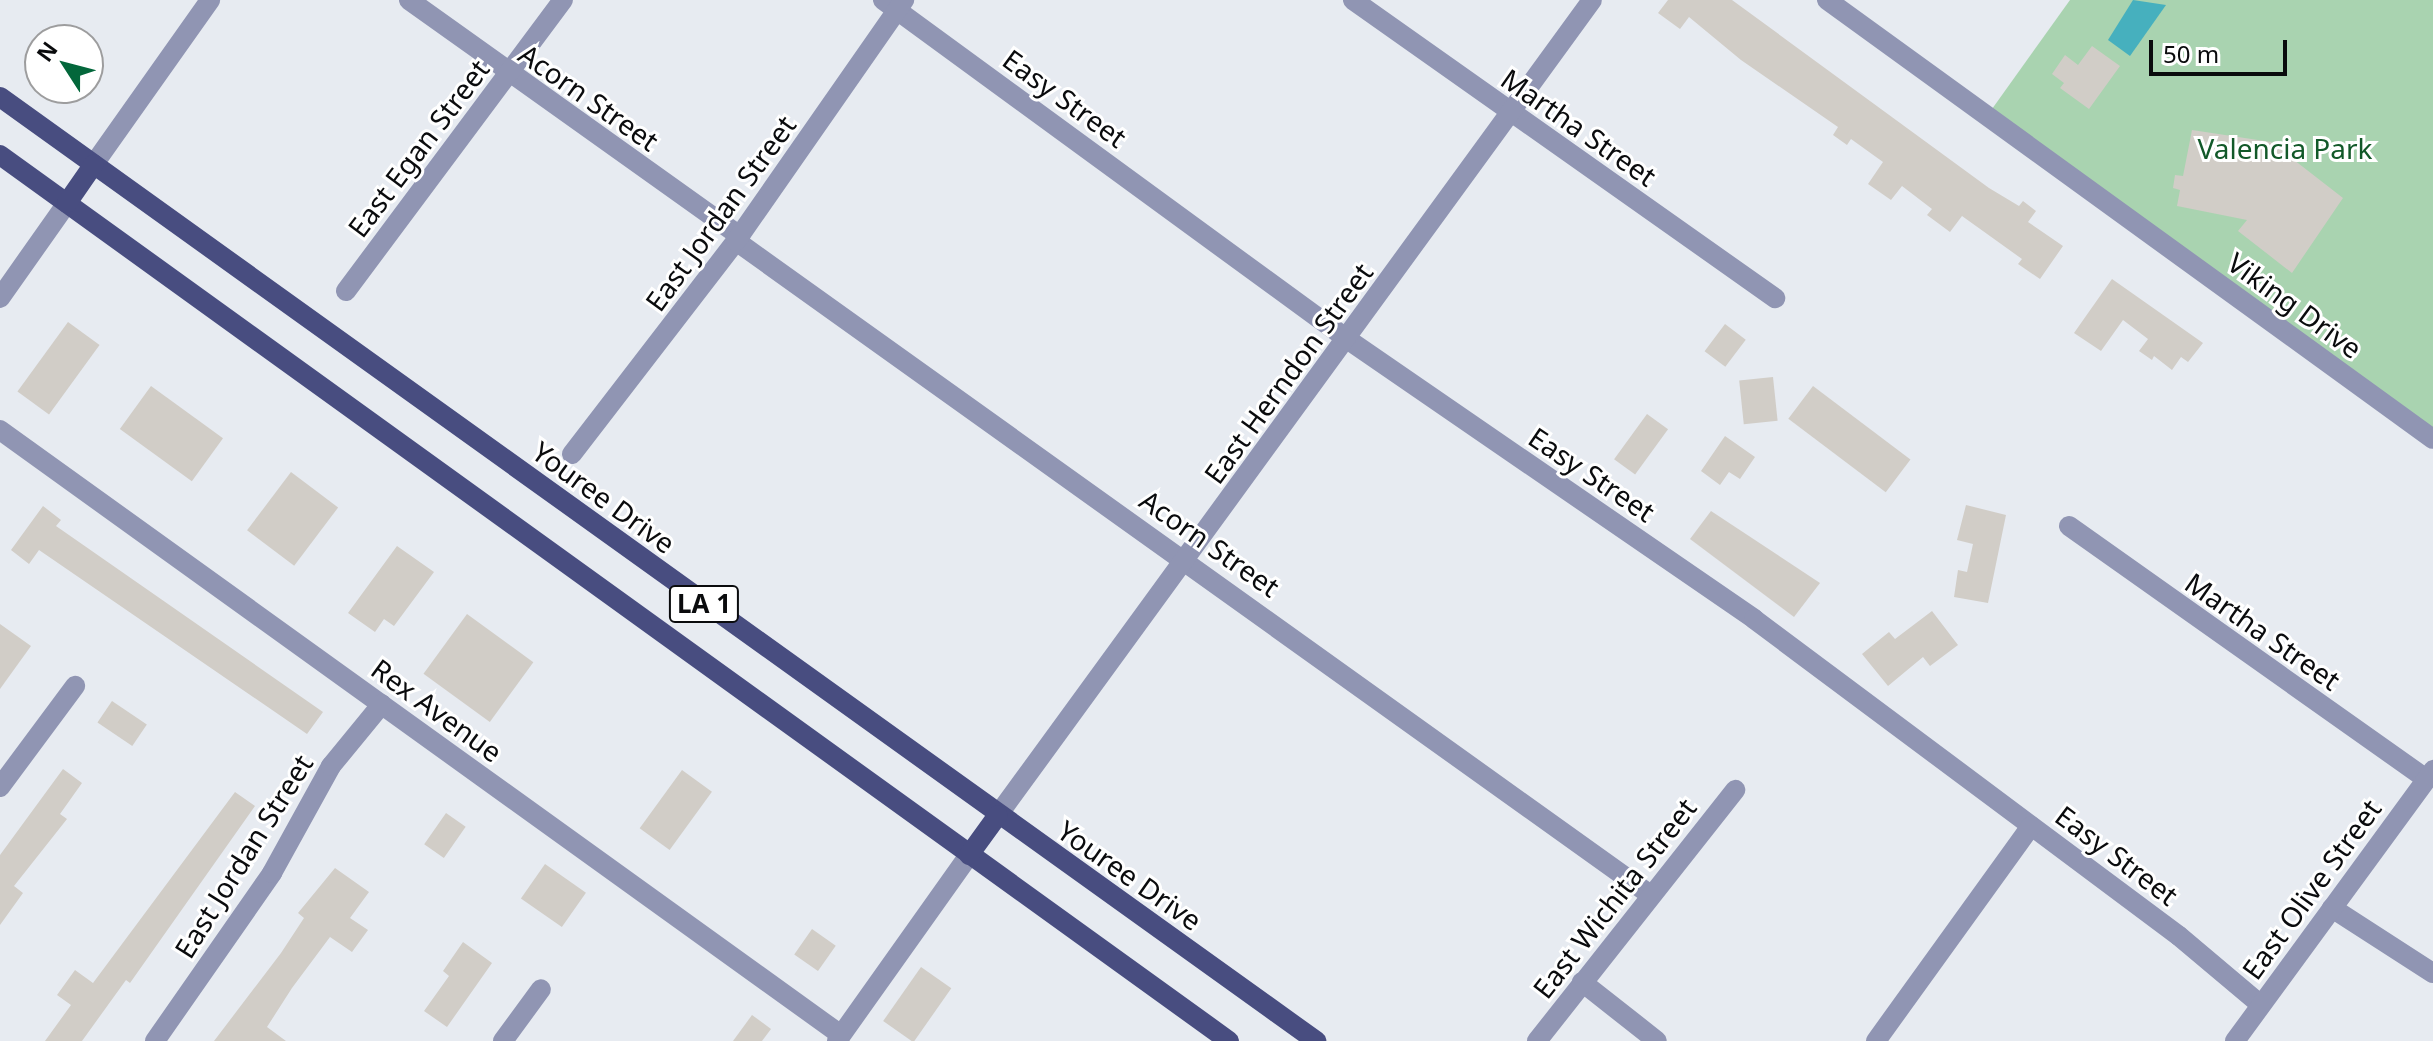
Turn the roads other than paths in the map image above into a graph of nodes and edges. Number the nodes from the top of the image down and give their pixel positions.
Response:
1 (210, 0) edge
2 (409, 0) edge
3 (563, 0) edge
4 (1353, 0) edge
5 (1592, 0) edge
6 (1827, 0) edge
7 (895, 3) edge
8 (509, 74) junction
9 (0, 97) edge
10 (1510, 115) junction
11 (0, 155) edge
12 (94, 164) junction
13 (67, 203) junction
14 (738, 239) junction
15 (346, 291) dead end
16 (0, 298) edge
17 (1775, 298) dead end
18 (1347, 339) junction
19 (0, 430) edge
20 (2433, 439) edge
21 (572, 454) dead end
22 (2069, 526) dead end
23 (1185, 561) junction
24 (75, 686) dead end
25 (382, 704) junction
26 (2430, 774) edge
27 (0, 787) edge
28 (1735, 790) dead end
29 (998, 815) junction
30 (2031, 826) junction
31 (969, 855) junction
32 (1649, 894) junction
33 (2332, 908) junction
34 (2433, 973) edge
35 (1582, 982) junction
36 (541, 989) dead end
37 (2261, 1005) junction
38 (838, 1039) edge
39 (155, 1041) edge
40 (503, 1041) edge
41 (1229, 1041) edge
42 (1316, 1041) edge
43 (1537, 1041) edge
44 (1657, 1041) edge
45 (1876, 1041) edge
46 (2235, 1041) edge

1 - 12 street
2 - 8 street, Acorn Street
3 - 8 street, East Egan Street
4 - 10 street, Martha Street
5 - 10 street, East Herndon Street
6 - 20 street, Viking Drive
7 - 14 street, East Jordan Street
7 - 18 street, Easy Street
8 - 14 street, Acorn Street
8 - 15 street, East Egan Street
9 - 12 main road, LA 1
10 - 17 street, Martha Street
10 - 18 street, East Herndon Street
11 - 13 main road, LA 1
12 - 13 main road
12 - 29 main road, Youree Drive / LA 1
13 - 16 street
13 - 31 main road, LA 1
14 - 21 street, East Jordan Street
14 - 23 street, Acorn Street
18 - 23 street, East Herndon Street
18 - 30 street, Easy Street
19 - 25 street, Rex Avenue
22 - 26 street, Martha Street
23 - 29 street, East Herndon Street
23 - 32 street, Acorn Street
24 - 27 street
25 - 38 street, Rex Avenue
25 - 39 street, East Jordan Street
26 - 33 street, East Olive Street
28 - 32 street, East Wichita Street
29 - 31 main road
29 - 42 main road, Youree Drive / LA 1
30 - 37 street, Easy Street
30 - 45 street
31 - 38 street
31 - 41 main road, LA 1
32 - 35 street, East Wichita Street
33 - 34 street
33 - 37 street, East Olive Street
35 - 43 street, East Wichita Street
35 - 44 street
36 - 40 street
37 - 46 street, East Olive Street

